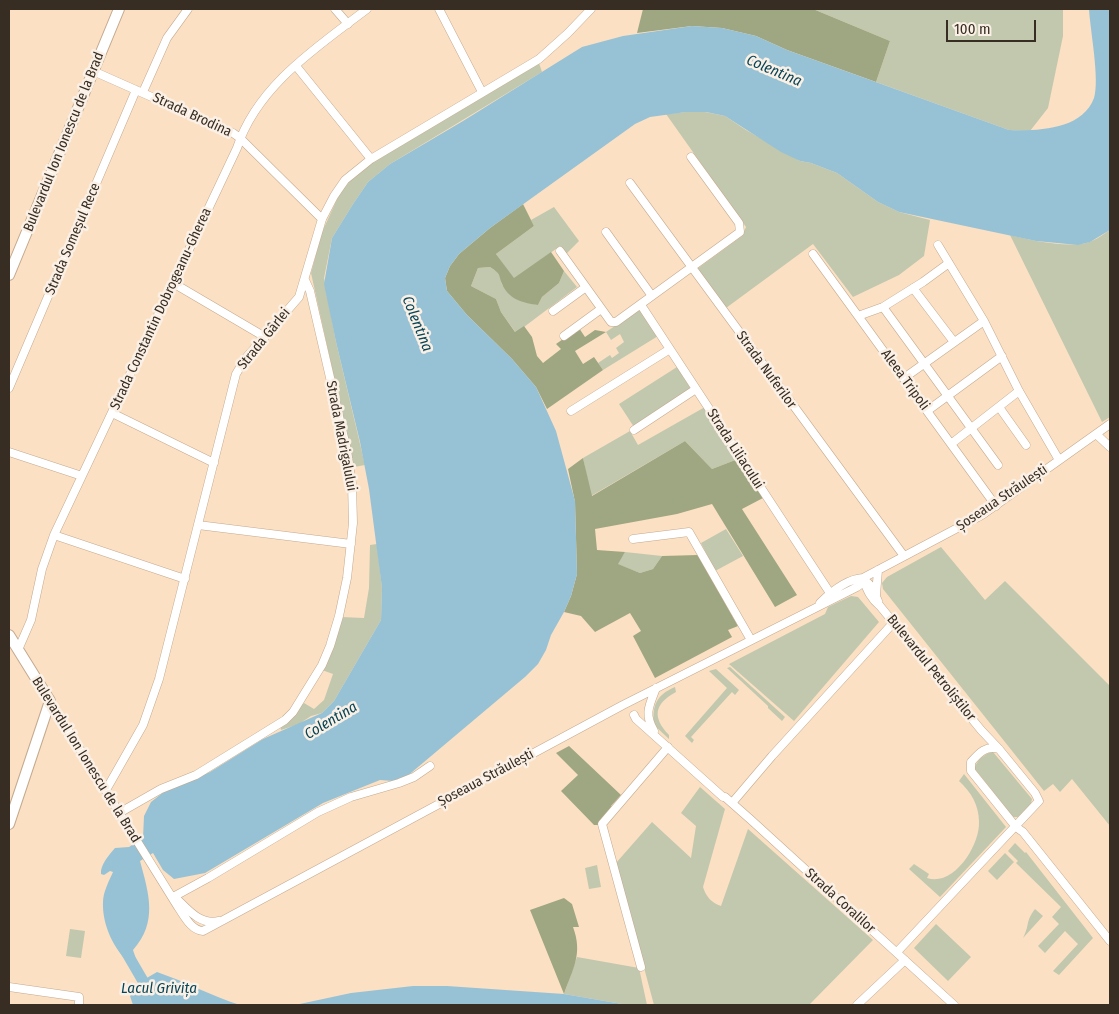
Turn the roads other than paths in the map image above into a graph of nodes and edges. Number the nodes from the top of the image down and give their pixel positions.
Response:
1 (119, 9) edge
2 (188, 9) edge
3 (335, 9) edge
4 (367, 9) edge
5 (439, 9) edge
6 (591, 9) edge
7 (348, 24) junction
8 (296, 66) junction
9 (93, 71) junction
10 (140, 91) junction
11 (482, 92) junction
12 (240, 138) junction
13 (692, 157) dead end
14 (371, 159) junction
15 (630, 183) dead end
16 (322, 219) junction
17 (606, 232) dead end
18 (938, 245) dead end
19 (560, 252) dead end
20 (813, 254) dead end
21 (948, 263) junction
22 (691, 268) junction
23 (9, 276) edge
24 (305, 280) junction
25 (173, 283) junction
26 (586, 287) junction
27 (913, 288) junction
28 (652, 296) junction
29 (641, 305) junction
30 (883, 307) junction
31 (601, 309) junction
32 (553, 311) dead end
33 (858, 316) junction
34 (984, 321) junction
35 (265, 336) junction
36 (564, 336) dead end
37 (954, 342) junction
38 (670, 349) junction
39 (1002, 356) junction
40 (925, 363) junction
41 (904, 378) junction
42 (9, 388) edge
43 (696, 389) junction
44 (1019, 391) junction
45 (948, 396) junction
46 (999, 407) junction
47 (571, 411) dead end
48 (927, 411) junction
49 (112, 413) junction
50 (1110, 424) edge
51 (972, 428) junction
52 (634, 430) dead end
53 (1096, 434) junction
54 (951, 444) junction
55 (1026, 445) dead end
56 (1110, 448) edge
57 (9, 452) edge
58 (1060, 460) junction
59 (214, 463) junction
60 (998, 465) dead end
61 (82, 476) junction
62 (996, 506) junction
63 (198, 526) junction
64 (54, 535) junction
65 (633, 539) dead end
66 (351, 544) junction
67 (904, 556) junction
68 (878, 570) junction
69 (862, 578) junction
70 (185, 579) junction
71 (854, 589) junction
72 (830, 593) junction
73 (877, 601) junction
74 (816, 607) junction
75 (894, 622) junction
76 (9, 635) edge
77 (752, 640) junction
78 (18, 650) junction
79 (656, 688) junction
80 (50, 701) junction
81 (623, 705) junction
82 (634, 715) junction
83 (981, 730) junction
84 (654, 731) junction
85 (668, 747) junction
86 (1000, 749) junction
87 (980, 753) junction
88 (430, 766) dead end
89 (106, 790) junction
90 (725, 797) junction
91 (732, 803) junction
92 (120, 813) junction
93 (9, 824) edge
94 (1016, 827) junction
95 (164, 884) junction
96 (175, 896) junction
97 (224, 920) junction
98 (1110, 941) edge
99 (897, 952) junction
100 (905, 960) junction
101 (642, 967) dead end
102 (9, 987) edge
103 (79, 1001) edge
104 (857, 1005) edge
105 (954, 1005) edge

1 - 9 main road, Bulevardul Ion Ionescu de la Brad
2 - 10 street, Strada Someșul Rece
3 - 7 street
4 - 7 street, Strada Constantin Dobrogeanu-Gherea
5 - 11 street
6 - 11 street, Strada Gârlei
7 - 8 street, Strada Constantin Dobrogeanu-Gherea
8 - 12 street, Strada Constantin Dobrogeanu-Gherea
8 - 14 street
9 - 10 street, Strada Brodina
9 - 23 main road, Bulevardul Ion Ionescu de la Brad
10 - 12 street, Strada Brodina
10 - 42 street, Strada Someșul Rece
11 - 14 street, Strada Gârlei
12 - 16 street, Strada Brodina
12 - 25 street, Strada Constantin Dobrogeanu-Gherea
13 - 22 street
14 - 16 street, Strada Gârlei
15 - 22 street, Strada Nuferilor
16 - 24 street, Strada Gârlei
17 - 28 street
18 - 21 street
19 - 26 street
20 - 33 street, Aleea Tripoli
21 - 27 street
21 - 34 street
22 - 28 street
22 - 67 street, Strada Nuferilor
24 - 35 street, Strada Gârlei
24 - 66 street, Strada Madrigalului
25 - 35 street
25 - 49 street, Strada Constantin Dobrogeanu-Gherea
26 - 31 street
26 - 32 street
27 - 30 street
27 - 37 street
28 - 29 street
29 - 31 street
29 - 38 street, Strada Liliacului
30 - 33 street
30 - 40 street
31 - 36 street
33 - 41 street, Aleea Tripoli
34 - 37 street
34 - 39 street
35 - 59 street, Strada Gârlei
37 - 40 street
38 - 43 street, Strada Liliacului
38 - 47 street
39 - 44 street
39 - 45 street
40 - 41 street
40 - 45 street
41 - 48 street, Aleea Tripoli
43 - 52 street
43 - 72 street, Strada Liliacului
44 - 46 street
44 - 58 street
45 - 48 street
45 - 51 street
46 - 51 street
46 - 55 street
48 - 54 street, Aleea Tripoli
49 - 59 street
49 - 61 street, Strada Constantin Dobrogeanu-Gherea
50 - 53 street, Șoseaua Străulești
51 - 54 street
51 - 60 street
53 - 56 street
53 - 58 street, Șoseaua Străulești
54 - 62 street, Aleea Tripoli
57 - 61 street
58 - 62 street, Șoseaua Străulești
59 - 63 street, Strada Gârlei
61 - 64 street, Strada Constantin Dobrogeanu-Gherea
62 - 67 street, Șoseaua Străulești
63 - 66 street
63 - 70 street, Strada Gârlei
64 - 70 street
64 - 78 street, Strada Constantin Dobrogeanu-Gherea
65 - 77 street
66 - 92 street, Strada Madrigalului
67 - 68 street, Șoseaua Străulești
68 - 69 street, Șoseaua Străulești
68 - 73 street
69 - 71 street, Șoseaua Străulești
69 - 72 street, Șoseaua Străulești
69 - 73 street, Bulevardul Petroliștilor
70 - 89 street, Strada Gârlei
71 - 73 street
71 - 74 street, Șoseaua Străulești
72 - 74 street, Șoseaua Străulești
73 - 75 street, Bulevardul Petroliștilor
74 - 77 street, Șoseaua Străulești
75 - 83 street, Bulevardul Petroliștilor
75 - 91 street
76 - 78 main road, Bulevardul Ion Ionescu de la Brad
77 - 79 street, Șoseaua Străulești
78 - 80 main road, Bulevardul Ion Ionescu de la Brad
79 - 81 street, Șoseaua Străulești
79 - 84 street
80 - 89 street, Bulevardul Ion Ionescu de la Brad
80 - 93 main road
81 - 82 street, Strada Coralilor
81 - 97 street, Șoseaua Străulești
82 - 84 street, Strada Coralilor
82 - 85 street, Strada Coralilor
83 - 86 street, Bulevardul Petroliștilor
83 - 87 street, Bulevardul Petroliștilor
84 - 90 street, Strada Coralilor
85 - 90 street, Strada Coralilor
85 - 101 street
86 - 87 street
86 - 94 street, Bulevardul Petroliștilor
87 - 94 street, Bulevardul Petroliștilor
88 - 96 street
89 - 92 street, Bulevardul Ion Ionescu de la Brad
90 - 91 street, Strada Coralilor
91 - 99 street, Strada Coralilor
92 - 95 street, Bulevardul Ion Ionescu de la Brad
94 - 98 street, Bulevardul Petroliștilor
94 - 99 street
95 - 96 street, Bulevardul Ion Ionescu de la Brad
95 - 97 street, Bulevardul Ion Ionescu de la Brad
96 - 97 street, Bulevardul Ion Ionescu de la Brad
99 - 100 street, Strada Coralilor
100 - 104 street
100 - 105 street, Strada Coralilor
102 - 103 street

